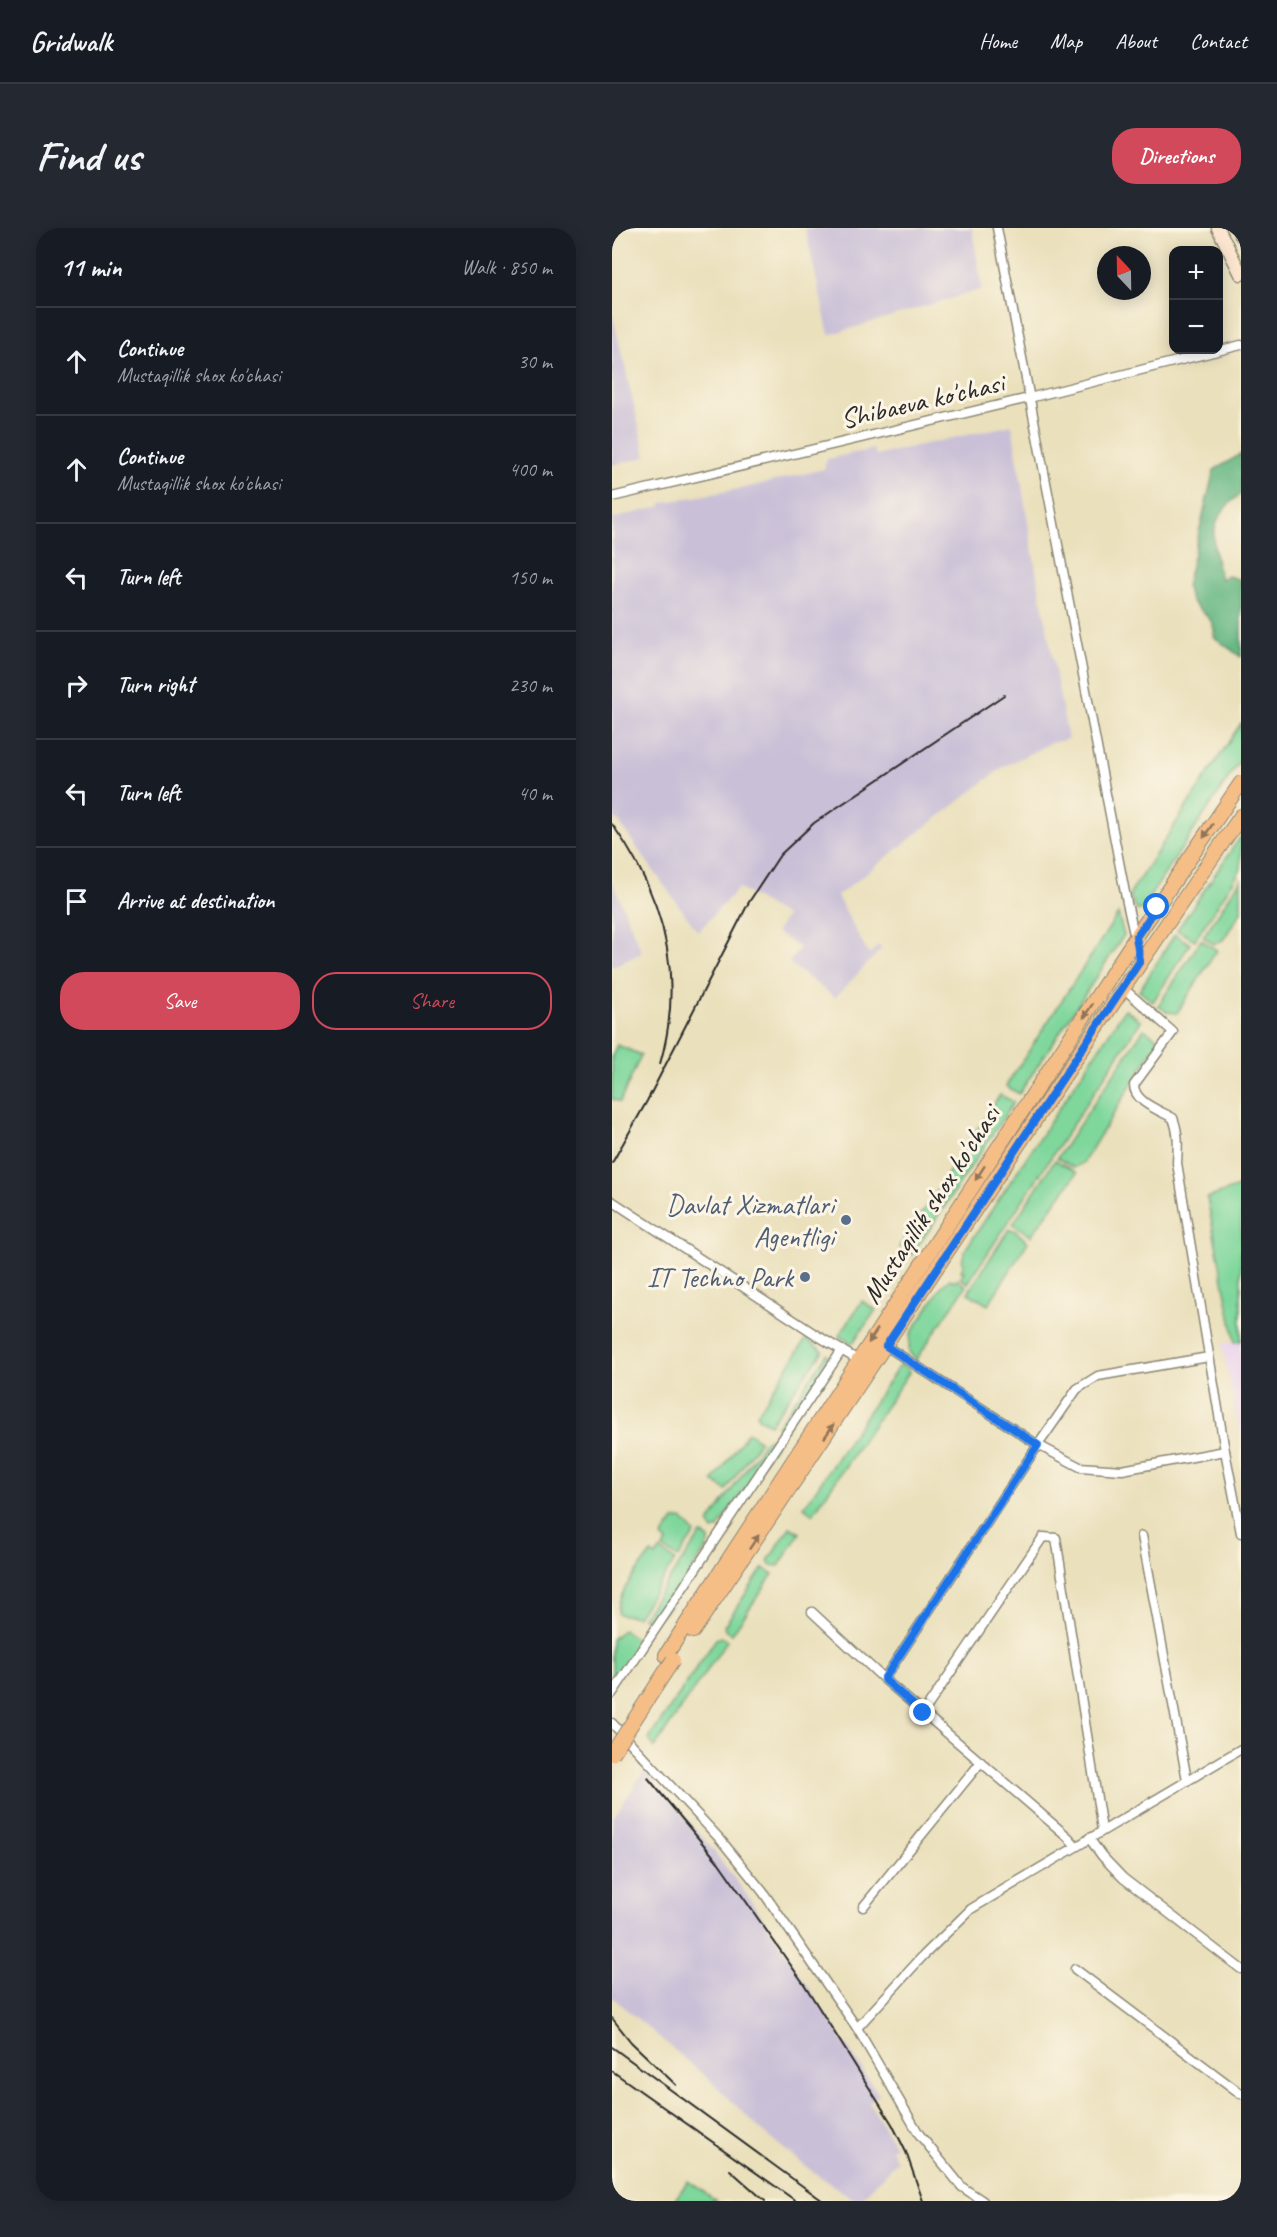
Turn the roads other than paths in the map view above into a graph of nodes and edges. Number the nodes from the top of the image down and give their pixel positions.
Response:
1 (997, 228) edge
2 (1218, 228) edge
3 (1237, 228) edge
4 (1241, 236) edge
5 (1241, 274) edge
6 (1241, 345) edge
7 (1029, 398) junction
8 (612, 497) edge
9 (1241, 783) edge
10 (1241, 816) edge
11 (1136, 937) junction
12 (1140, 961) junction
13 (1109, 978) junction
14 (1122, 987) junction
15 (612, 1201) edge
16 (886, 1346) junction
17 (842, 1350) junction
18 (1209, 1357) junction
19 (858, 1360) junction
20 (1038, 1445) junction
21 (1225, 1451) junction
22 (799, 1463) junction
23 (1241, 1533) edge
24 (1142, 1536) dead end
25 (812, 1612) dead end
26 (670, 1658) junction
27 (884, 1679) junction
28 (612, 1694) edge
29 (923, 1713) junction
30 (612, 1723) edge
31 (612, 1739) edge
32 (1241, 1749) edge
33 (612, 1754) edge
34 (981, 1762) junction
35 (1187, 1780) junction
36 (1102, 1830) junction
37 (1089, 1838) junction
38 (1076, 1846) junction
39 (863, 1907) dead end
40 (1075, 1969) dead end
41 (1241, 1969) edge
42 (857, 2028) junction
43 (1241, 2094) edge
44 (983, 2201) edge

1 - 7 street
2 - 5 main road
3 - 4 main road
6 - 7 street, Shibaeva ko'chasi
7 - 8 street, Shibaeva ko'chasi
7 - 11 street
9 -> 11 main road, Mustaqillik shox ko'chasi
10 - 12 main road, Mustaqillik shox ko'chasi
11 - 12 street
11 - 13 main road, Mustaqillik shox ko'chasi
12 - 14 main road, Mustaqillik shox ko'chasi
13 - 14 main road
13 -> 19 main road, Mustaqillik shox ko'chasi
14 - 16 main road, Mustaqillik shox ko'chasi
14 - 18 street
15 - 17 street
16 - 20 street
22 -> 16 main road, Mustaqillik shox ko'chasi
17 - 19 street
17 - 28 street
18 - 20 street
18 - 21 street
19 - 22 main road, Mustaqillik shox ko'chasi
20 - 21 street
20 - 27 street
21 - 23 street
22 - 26 main road, Mustaqillik shox ko'chasi
24 - 35 street
25 - 27 street
26 - 31 main road
26 - 33 main road, bridge
27 - 29 street
29 - 34 street
29 - 36 street
30 - 42 street
32 - 35 street
34 - 38 street
34 - 39 street
35 - 36 street
36 - 37 street
37 - 38 street
37 - 41 street
38 - 42 street
40 - 43 street
42 - 44 street

